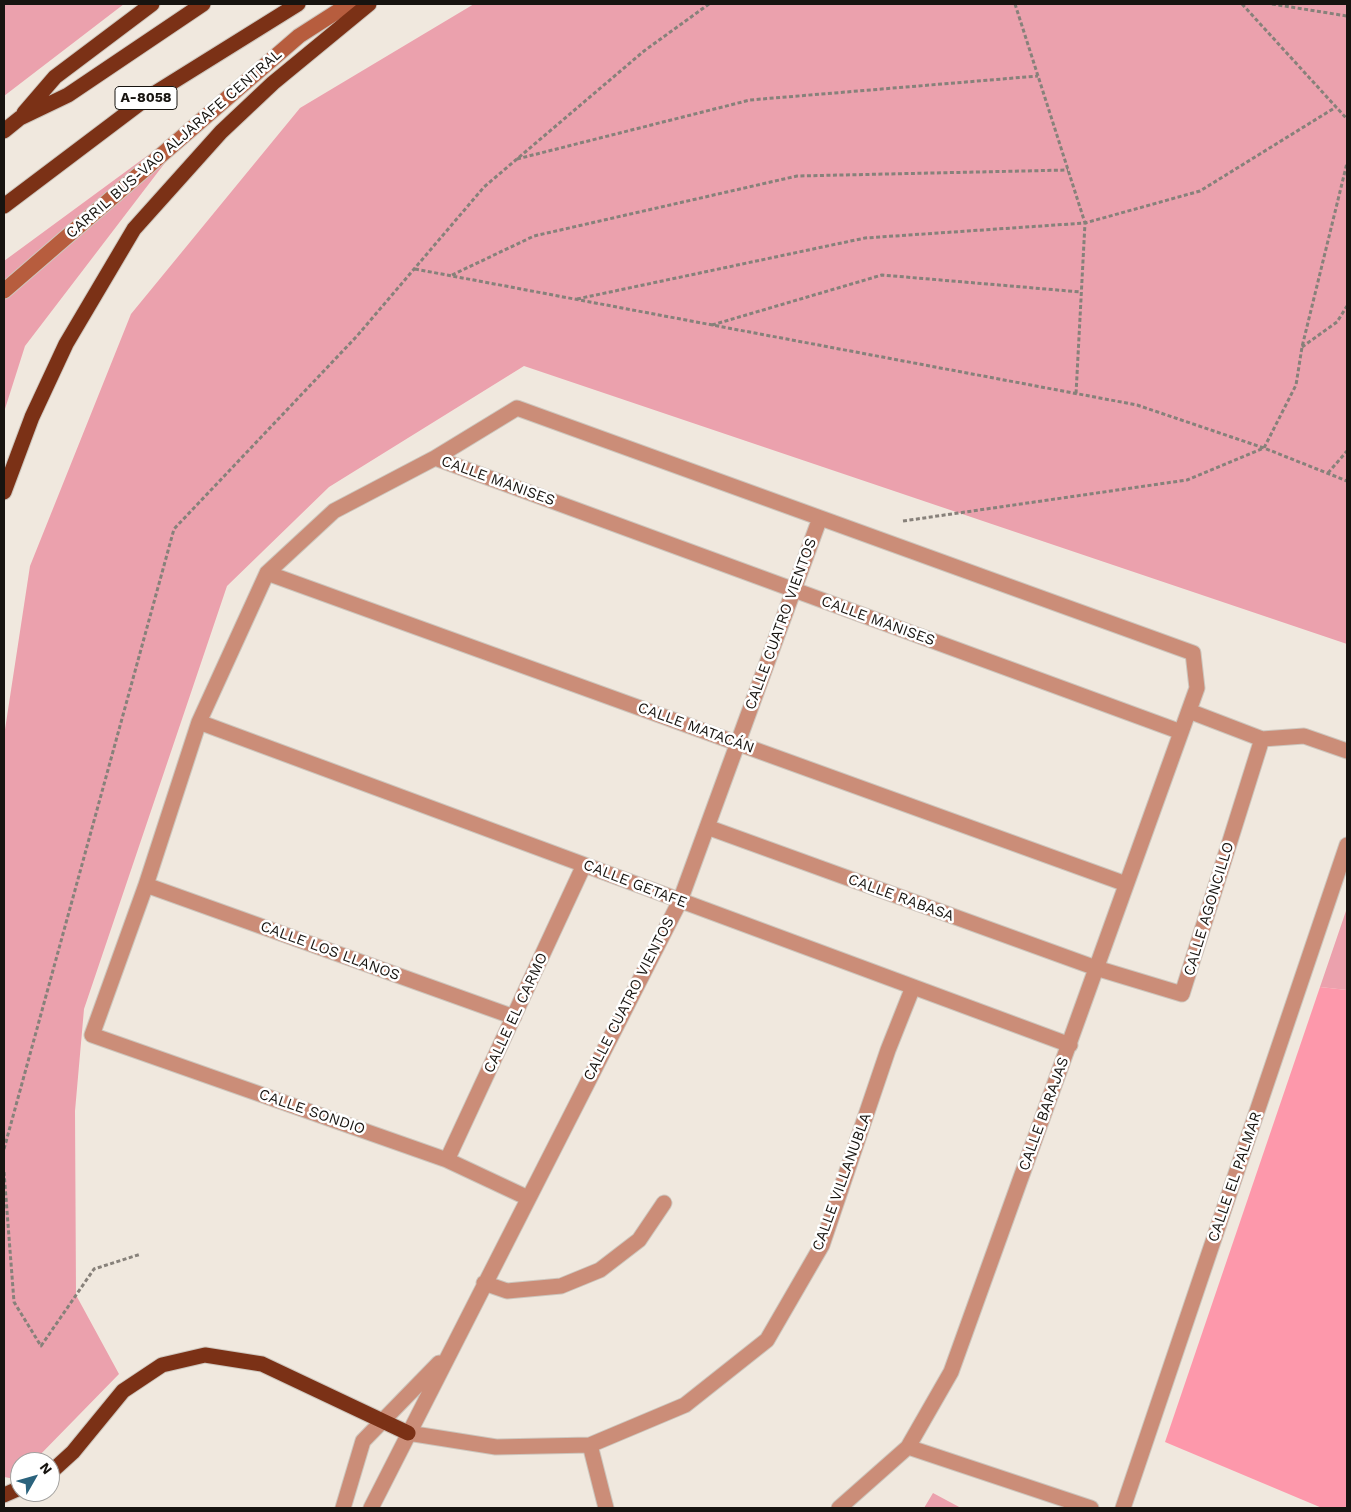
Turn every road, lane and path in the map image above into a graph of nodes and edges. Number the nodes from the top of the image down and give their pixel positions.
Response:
1 (152, 4) edge
2 (204, 4) edge
3 (298, 4) edge
4 (349, 4) edge
5 (369, 4) edge
6 (709, 4) edge
7 (1015, 4) edge
8 (1242, 4) edge
9 (1272, 4) edge
10 (1347, 16) edge
11 (1038, 76) junction
12 (1336, 107) junction
13 (20, 118) junction
14 (1347, 119) edge
15 (4, 131) edge
16 (516, 160) junction
17 (1347, 163) edge
18 (1068, 170) junction
19 (4, 206) edge
20 (1085, 223) junction
21 (414, 268) junction
22 (451, 276) junction
23 (4, 291) edge
24 (1081, 292) junction
25 (576, 299) junction
26 (1347, 306) edge
27 (712, 325) junction
28 (1302, 347) junction
29 (1076, 394) junction
30 (1264, 448) junction
31 (1347, 451) edge
32 (435, 458) junction
33 (1328, 473) junction
34 (1347, 481) edge
35 (4, 492) edge
36 (820, 518) junction
37 (897, 522) dead end
38 (266, 573) junction
39 (794, 590) junction
40 (1188, 711) junction
41 (199, 722) junction
42 (1181, 732) junction
43 (1262, 739) junction
44 (738, 743) junction
45 (1347, 751) edge
46 (707, 827) junction
47 (1347, 845) edge
48 (584, 865) junction
49 (146, 884) junction
50 (1126, 884) junction
51 (680, 901) junction
52 (1096, 968) junction
53 (913, 987) junction
54 (514, 1017) junction
55 (1070, 1046) junction
56 (4, 1149) edge
57 (447, 1160) junction
58 (4, 1172) edge
59 (528, 1198) junction
60 (664, 1203) dead end
61 (141, 1254) dead end
62 (484, 1283) junction
63 (449, 1353) junction
64 (381, 1421) junction
65 (408, 1433) junction
66 (590, 1445) junction
67 (908, 1447) junction
68 (60, 1464) edge
69 (343, 1508) edge
70 (371, 1508) edge
71 (606, 1508) edge
72 (839, 1508) edge
73 (1091, 1508) edge
74 (1123, 1508) edge

1 - 13 highway
2 - 13 highway, A-8058
3 - 19 highway, A-8058
4 - 23 main road, CARRIL BUS-VAO ALJARAFE CENTRAL
5 - 35 highway
6 - 16 path
7 - 11 path
8 - 12 path
9 - 10 path
11 - 16 path
11 - 18 path
12 - 14 path
12 - 20 path
13 - 15 highway, A-8058
16 - 21 path
17 - 28 path
18 - 20 path
18 - 22 path
20 - 24 path
20 - 25 path
21 - 22 path
21 - 56 path
22 - 25 path
24 - 27 path
24 - 29 path
25 - 27 path
26 - 28 path
27 - 29 path
28 - 30 path
29 - 30 path
30 - 33 path
30 - 37 path
31 - 33 path
32 - 36 street
32 - 38 street
32 - 39 street, CALLE MANISES
33 - 34 path
36 - 39 street, CALLE CUATRO VIENTOS
36 - 40 street, CALLE BARAJAS
38 - 41 street
38 - 44 street, CALLE MATACÁN
39 - 42 street, CALLE MANISES
39 - 44 street, CALLE CUATRO VIENTOS
40 - 42 street, CALLE BARAJAS
40 - 43 street
41 - 48 street, CALLE GETAFE
41 - 49 street
42 - 50 street, CALLE BARAJAS
43 - 45 street
43 - 52 street, CALLE AGONCILLO
44 - 46 street, CALLE CUATRO VIENTOS
44 - 50 street, CALLE MATACÁN
46 - 51 street, CALLE CUATRO VIENTOS
46 - 52 street, CALLE RABASA
47 - 74 street, CALLE EL PALMAR
48 - 51 street, CALLE GETAFE
48 - 54 street, CALLE EL CARMO
49 - 54 street, CALLE LOS LLANOS
49 - 57 street, CALLE SONDIO
50 - 52 street, CALLE BARAJAS
51 - 53 street, CALLE GETAFE
51 - 59 street, CALLE CUATRO VIENTOS
52 - 55 street, CALLE BARAJAS
53 - 55 street, CALLE GETAFE
53 - 66 street, CALLE VILLANUBLA
54 - 57 street, CALLE EL CARMO
55 - 67 street, CALLE BARAJAS
57 - 59 street, CALLE SONDIO
58 - 61 path
59 - 62 street, CALLE CUATRO VIENTOS
60 - 62 street
62 - 63 street, CALLE CUATRO VIENTOS
63 - 64 street, CALLE CUATRO VIENTOS
63 - 65 street, CALLE CUATRO VIENTOS
64 - 65 highway
64 - 68 highway
64 - 69 street, CALLE CUATRO VIENTOS
65 - 66 street, CALLE VILLANUBLA
65 - 70 street, CALLE CUATRO VIENTOS
66 - 71 street
67 - 72 street, CALLE BARAJAS
67 - 73 street

